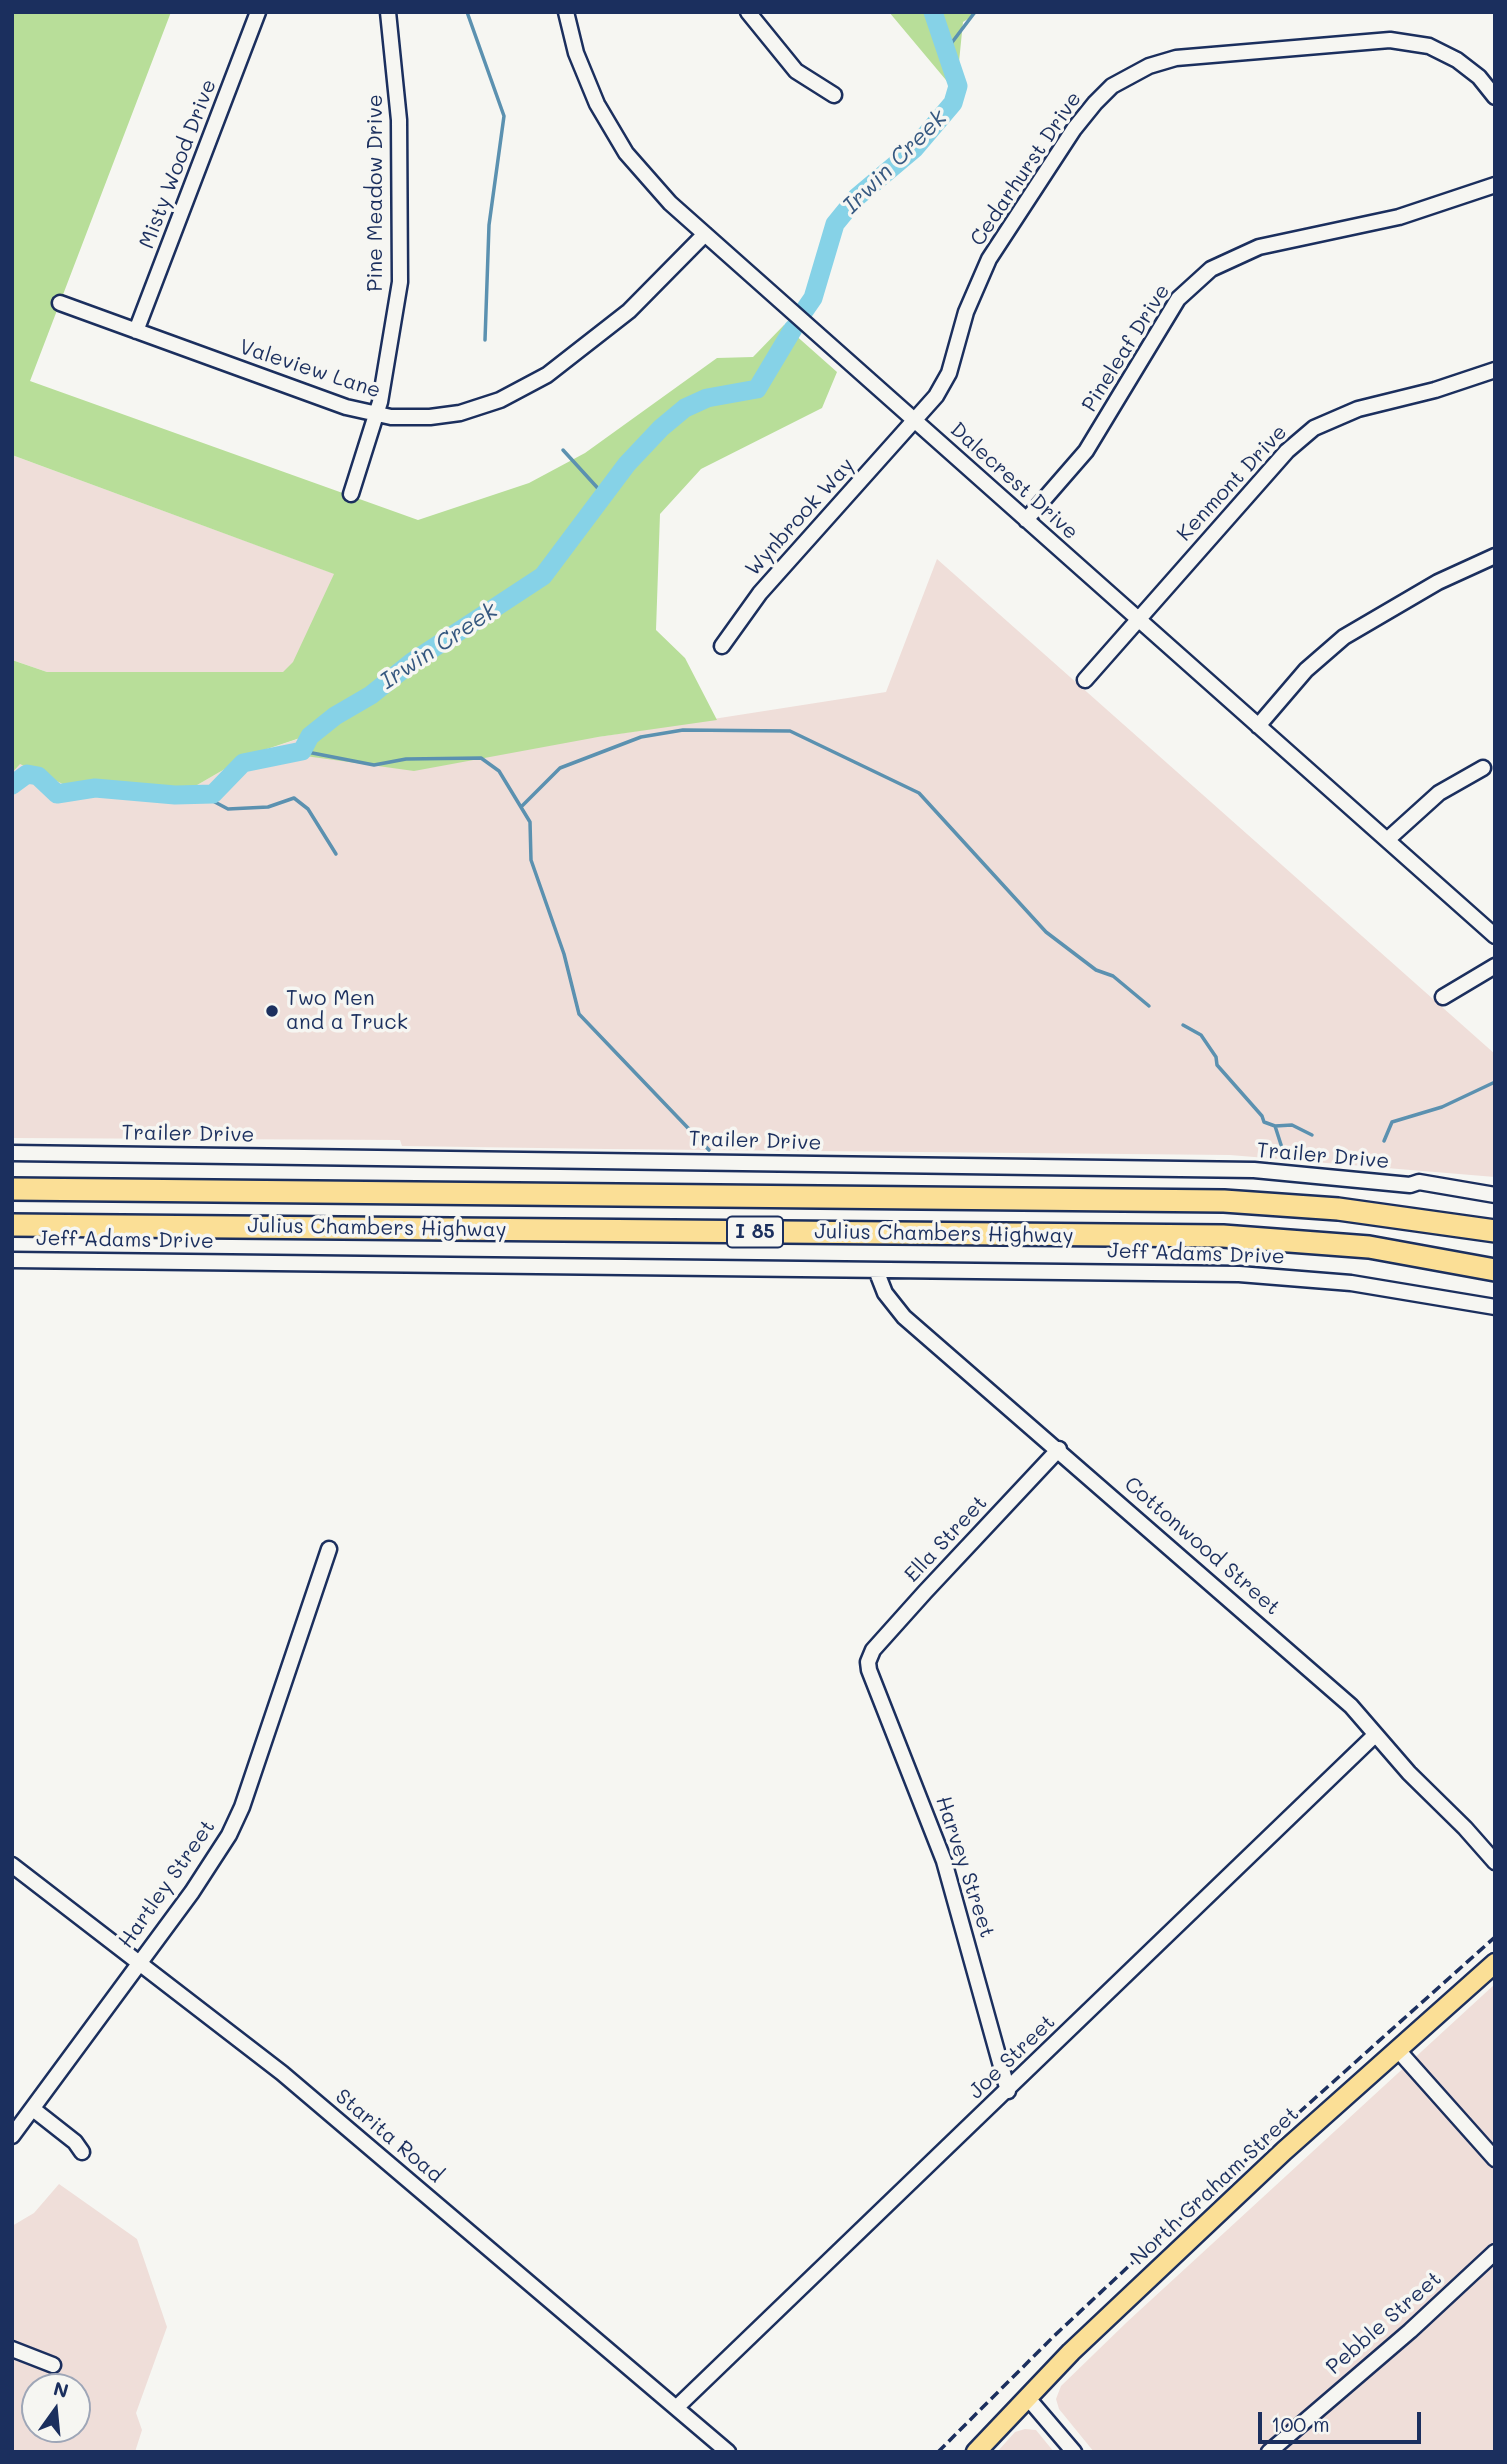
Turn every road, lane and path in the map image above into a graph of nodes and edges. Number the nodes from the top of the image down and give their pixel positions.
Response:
1 (258, 12) edge
2 (388, 12) edge
3 (566, 12) edge
4 (748, 12) edge
5 (834, 95) dead end
6 (1495, 97) edge
7 (1495, 185) edge
8 (705, 234) junction
9 (61, 303) dead end
10 (136, 331) junction
11 (1495, 370) edge
12 (377, 415) junction
13 (914, 421) junction
14 (351, 494) dead end
15 (1026, 520) junction
16 (1495, 556) edge
17 (1138, 619) junction
18 (722, 646) dead end
19 (1084, 680) dead end
20 (1258, 726) junction
21 (1483, 768) dead end
22 (1387, 840) junction
23 (1495, 936) edge
24 (1495, 966) edge
25 (1443, 997) dead end
26 (12, 1153) edge
27 (12, 1189) edge
28 (1495, 1195) edge
29 (12, 1225) edge
30 (1495, 1231) edge
31 (12, 1260) edge
32 (876, 1270) junction
33 (1495, 1270) edge
34 (1495, 1307) edge
35 (1059, 1449) junction
36 (329, 1549) dead end
37 (868, 1662) joint
38 (1375, 1735) junction
39 (1495, 1862) edge
40 (12, 1865) edge
41 (138, 1963) junction
42 (1495, 1963) edge
43 (1397, 2049) junction
44 (1008, 2091) junction
45 (33, 2109) junction
46 (12, 2136) edge
47 (82, 2152) dead end
48 (1495, 2158) edge
49 (1495, 2252) edge
50 (12, 2349) edge
51 (53, 2365) dead end
52 (1027, 2397) junction
53 (677, 2407) junction
54 (728, 2452) edge
55 (976, 2452) edge
56 (1074, 2452) edge
57 (1269, 2452) edge

1 - 10 street, Misty Wood Drive
2 - 12 street, Pine Meadow Drive
3 - 8 street, Dalecrest Drive
4 - 5 street
6 - 13 street, Cedarhurst Drive
7 - 15 street, Pineleaf Drive
8 - 12 street, Valeview Lane
8 - 13 street, Dalecrest Drive
9 - 10 street, Valeview Lane
10 - 12 street, Valeview Lane
11 - 17 street, Kenmont Drive
12 - 14 street, Pine Meadow Drive
13 - 15 street, Dalecrest Drive
13 - 18 street, Wynbrook Way
15 - 17 street, Dalecrest Drive
16 - 20 street
17 - 19 street, Kenmont Drive
17 - 20 street, Dalecrest Drive
20 - 22 street, Dalecrest Drive
21 - 22 street
22 - 23 street, Dalecrest Drive
24 - 25 street
26 - 28 street, Trailer Drive
27 - 30 highway, Julius Chambers Highway / I 85
29 - 33 highway, Julius Chambers Highway / I 85
31 - 32 street, Jeff Adams Drive
32 - 34 street, Jeff Adams Drive
32 - 35 street, Cottonwood Street
35 - 37 street, Ella Street
35 - 38 street, Cottonwood Street
36 - 41 street, Hartley Street
37 - 44 street, Harvey Street
38 - 39 street, Cottonwood Street
38 - 44 street, Joe Street
40 - 41 street, Starita Road
41 - 45 street, Hartley Street
41 - 53 street, Starita Road
42 - 43 main road, North Graham Street
43 - 48 street
43 - 52 main road, North Graham Street
44 - 53 street, Joe Street
45 - 46 street, Hartley Street
45 - 47 street
49 - 57 street, Pebble Street
50 - 51 street
52 - 55 main road, North Graham Street
52 - 56 street
53 - 54 street, Starita Road

